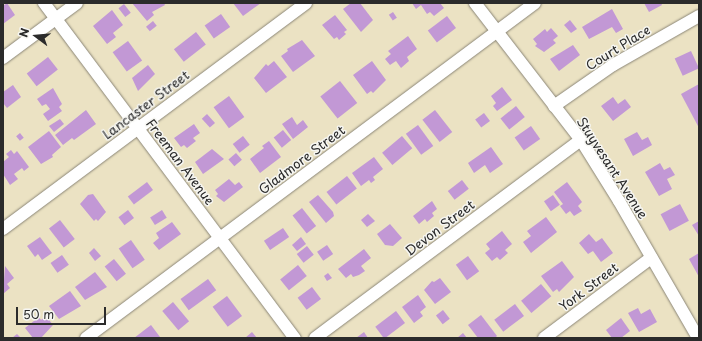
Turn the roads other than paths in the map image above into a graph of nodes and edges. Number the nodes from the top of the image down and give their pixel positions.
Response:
1 (44, 3) edge
2 (77, 3) edge
3 (306, 3) edge
4 (475, 3) edge
5 (535, 3) edge
6 (699, 16) edge
7 (56, 19) junction
8 (496, 31) junction
9 (3, 58) edge
10 (554, 106) junction
11 (138, 129) junction
12 (581, 140) junction
13 (3, 229) edge
14 (220, 239) junction
15 (651, 258) junction
16 (86, 338) edge
17 (295, 338) edge
18 (315, 338) edge
19 (544, 338) edge
20 (698, 338) edge

1 - 7 street, Freeman Avenue
2 - 7 street
3 - 11 street, Lancaster Street
4 - 8 street, Stuyvesant Avenue
5 - 8 street, Gladmore Street
6 - 10 street, Court Place
7 - 9 street
7 - 11 street, Freeman Avenue
8 - 10 street, Stuyvesant Avenue
8 - 14 street, Gladmore Street
10 - 12 street, Stuyvesant Avenue
11 - 13 street, Lancaster Street
11 - 14 street, Freeman Avenue
12 - 15 street, Stuyvesant Avenue
12 - 18 street, Devon Street
14 - 16 street, Gladmore Street
14 - 17 street, Freeman Avenue
15 - 19 street, York Street
15 - 20 street, Stuyvesant Avenue

